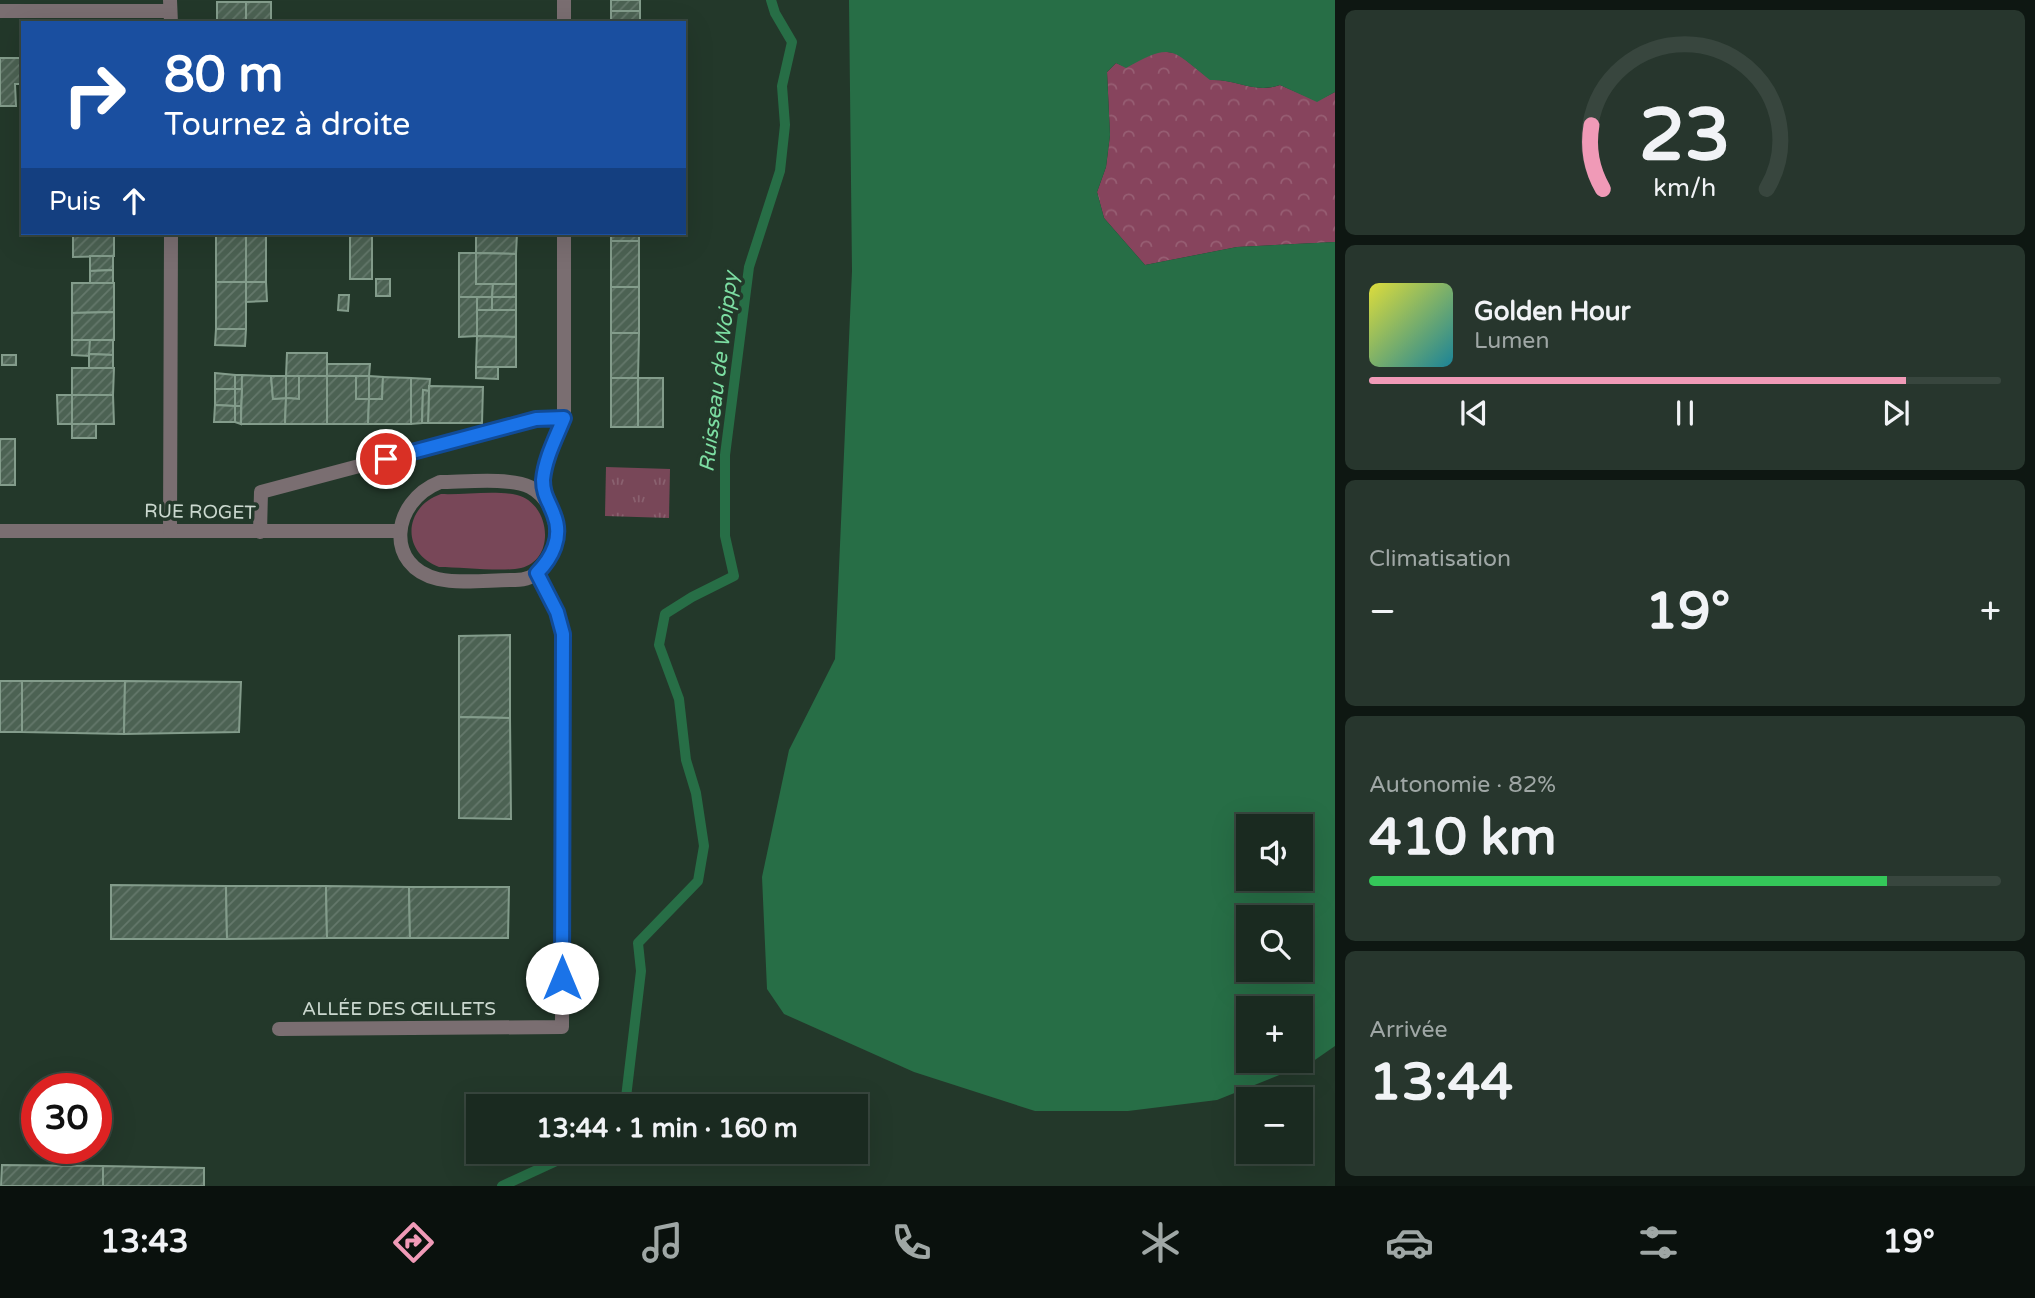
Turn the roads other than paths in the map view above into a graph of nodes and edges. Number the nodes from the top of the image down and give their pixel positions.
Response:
1 (564, 0) edge
2 (0, 11) edge
3 (171, 11) edge
4 (564, 21) edge
5 (171, 235) edge
6 (564, 235) edge
7 (564, 418) junction
8 (544, 498) junction
9 (0, 531) edge
10 (170, 531) junction
11 (400, 531) junction
12 (260, 532) junction
13 (537, 573) junction
14 (279, 1029) dead end

1 - 4 street
2 - 3 street
5 - 10 street
6 - 7 street
7 - 8 street
7 - 12 street
8 - 11 street
8 - 13 street
9 - 10 street, RUE ROGET
10 - 12 street, RUE ROGET
11 - 12 street, RUE ROGET
11 - 13 street
13 - 14 street, ALLÉE DES ŒILLETS

